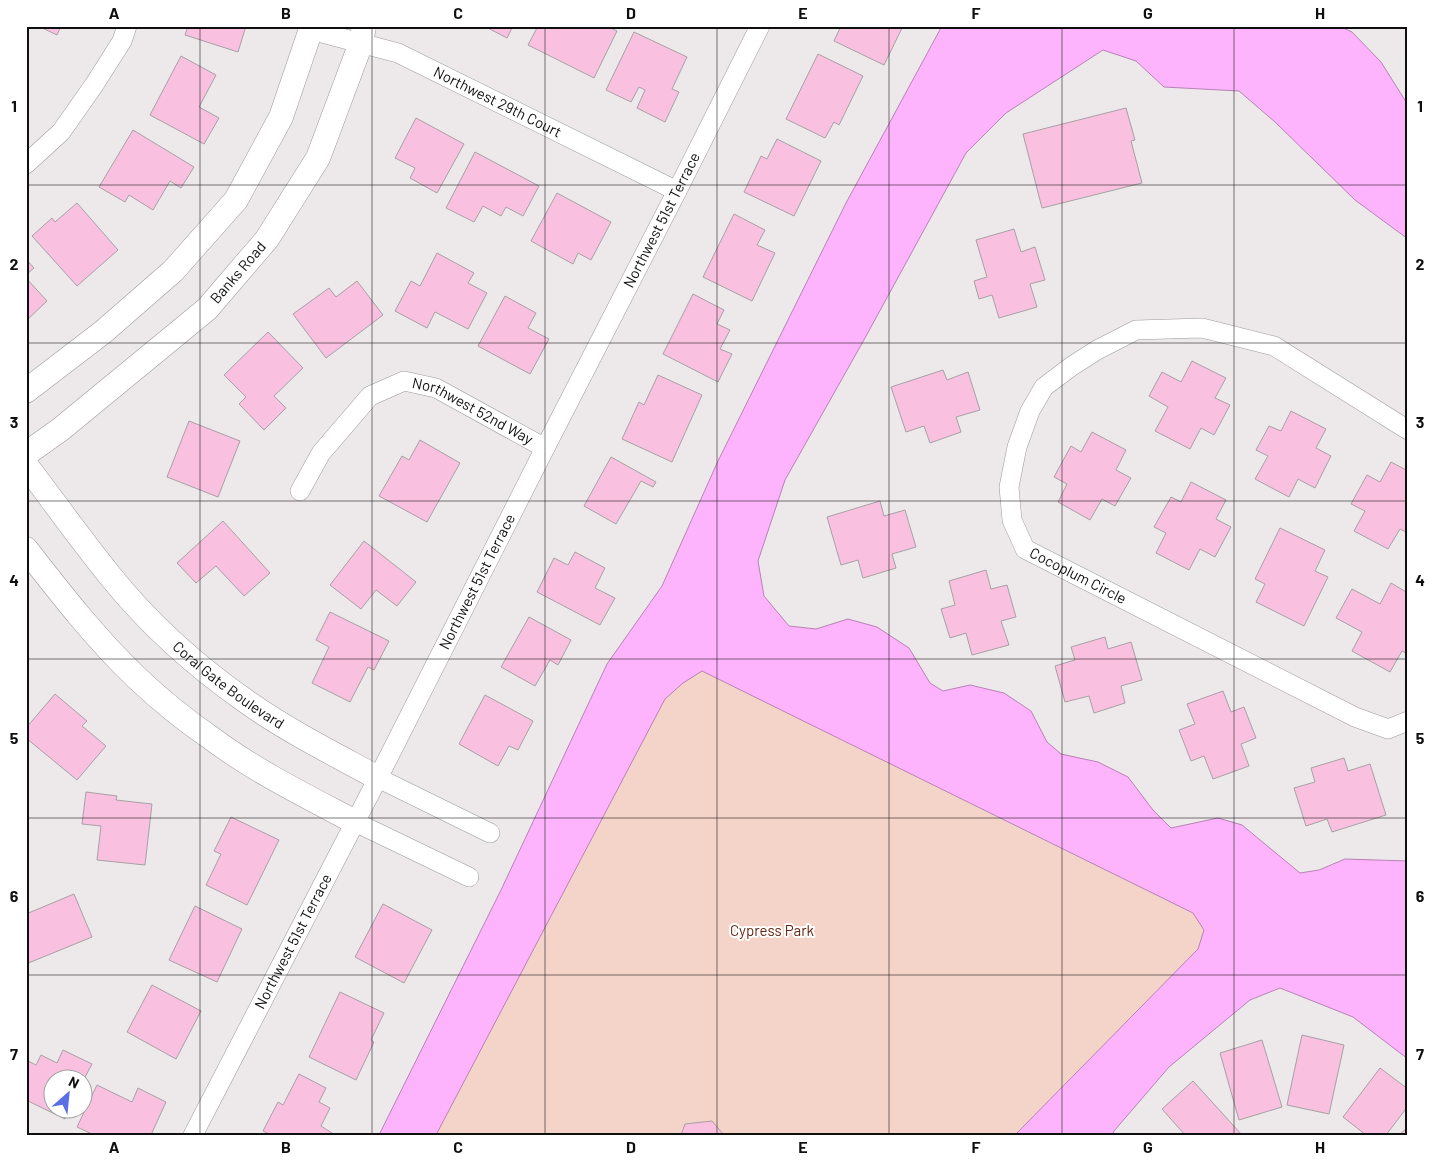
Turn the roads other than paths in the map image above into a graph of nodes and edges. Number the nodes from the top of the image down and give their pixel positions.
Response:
1 (127, 26) edge
2 (760, 26) edge
3 (312, 28) edge
4 (363, 34) edge
5 (26, 164) edge
6 (677, 191) junction
7 (26, 391) edge
8 (1408, 430) edge
9 (544, 448) junction
10 (26, 454) edge
11 (26, 464) edge
12 (300, 491) dead end
13 (26, 549) edge
14 (1408, 721) edge
15 (378, 778) junction
16 (355, 822) junction
17 (490, 833) dead end
18 (469, 877) dead end
19 (193, 1135) edge

1 - 5 street
2 - 6 street, Northwest 51st Terrace
3 - 4 street, Northwest 29th Court
3 - 7 street
4 - 6 street, Northwest 29th Court
4 - 10 street, Banks Road
6 - 9 street, Northwest 51st Terrace
8 - 14 street, Cocoplum Circle
9 - 12 street, Northwest 52nd Way
9 - 15 street, Northwest 51st Terrace
11 - 15 street, Coral Gate Boulevard
13 - 16 street
15 - 16 street, Northwest 51st Terrace
15 - 17 street, Coral Gate Boulevard
16 - 18 street
16 - 19 street, Northwest 51st Terrace

